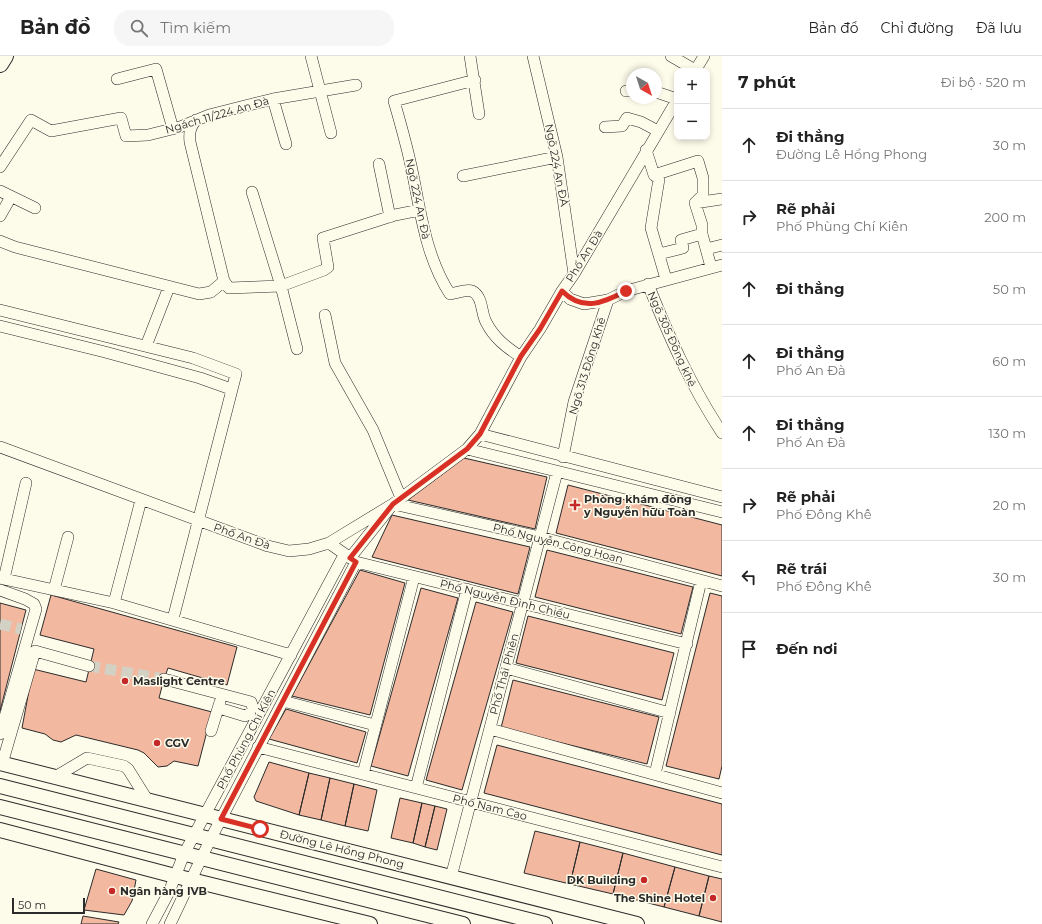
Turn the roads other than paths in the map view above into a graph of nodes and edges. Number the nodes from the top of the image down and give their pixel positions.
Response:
1 (5, 56) edge
2 (311, 56) edge
3 (470, 56) edge
4 (533, 56) edge
5 (671, 56) edge
6 (704, 56) edge
7 (0, 64) edge
8 (692, 68) edge
9 (696, 68) edge
10 (117, 79) dead end
11 (475, 80) junction
12 (356, 85) dead end
13 (321, 91) junction
14 (662, 94) edge
15 (273, 99) junction
16 (674, 99) edge
17 (675, 104) edge
18 (479, 114) dead end
19 (196, 120) junction
20 (605, 127) dead end
21 (173, 129) junction
22 (658, 131) junction
23 (331, 132) dead end
24 (286, 144) dead end
25 (646, 150) junction
26 (557, 157) junction
27 (379, 164) dead end
28 (0, 167) edge
29 (654, 175) junction
30 (463, 176) dead end
31 (0, 191) edge
32 (252, 192) dead end
33 (722, 199) edge
34 (8, 202) dead end
35 (695, 203) junction
36 (35, 208) dead end
37 (420, 210) junction
38 (0, 216) edge
39 (390, 217) junction
40 (702, 234) junction
41 (0, 241) edge
42 (722, 245) edge
43 (706, 249) junction
44 (659, 254) junction
45 (722, 265) edge
46 (711, 267) junction
47 (574, 274) junction
48 (666, 279) junction
49 (224, 281) junction
50 (648, 284) junction
51 (281, 286) junction
52 (168, 287) junction
53 (562, 291) junction
54 (608, 300) junction
55 (0, 310) edge
56 (325, 315) dead end
57 (0, 326) edge
58 (146, 346) junction
59 (297, 349) dead end
60 (521, 356) junction
61 (231, 389) junction
62 (480, 434) junction
63 (722, 434) edge
64 (0, 447) edge
65 (467, 449) junction
66 (563, 457) junction
67 (557, 472) junction
68 (26, 483) dead end
69 (722, 497) edge
70 (141, 500) junction
71 (397, 501) junction
72 (722, 512) edge
73 (198, 521) junction
74 (68, 537) dead end
75 (540, 537) junction
76 (328, 542) junction
77 (350, 558) junction
78 (414, 577) junction
79 (2, 578) edge
80 (701, 581) junction
81 (722, 586) edge
82 (467, 589) junction
83 (0, 590) edge
84 (54, 590) junction
85 (114, 603) junction
86 (523, 603) junction
87 (173, 619) junction
88 (686, 644) junction
89 (291, 655) junction
90 (89, 666) tunnel mouth
91 (506, 668) junction
92 (164, 679) tunnel mouth
93 (223, 694) junction
94 (280, 705) junction
95 (219, 708) junction
96 (259, 710) junction
97 (670, 713) junction
98 (375, 725) junction
99 (490, 729) junction
100 (211, 731) dead end
101 (0, 734) edge
102 (258, 748) junction
103 (1, 764) edge
104 (363, 774) junction
105 (655, 774) junction
106 (55, 777) junction
107 (0, 786) edge
108 (416, 788) junction
109 (722, 793) edge
110 (148, 801) junction
111 (471, 802) junction
112 (0, 807) edge
113 (205, 815) junction
114 (221, 819) junction
115 (0, 830) edge
116 (194, 835) junction
117 (210, 840) junction
118 (184, 854) junction
119 (200, 858) junction
120 (722, 867) edge
121 (175, 876) junction
122 (451, 877) junction
123 (191, 879) junction
124 (152, 924) edge
125 (170, 924) edge
126 (370, 924) edge
127 (463, 924) edge
128 (545, 924) edge
129 (638, 924) edge

1 - 7 highway
2 - 13 street
3 - 11 street
4 - 26 street, Ngõ 224 An ĐÀ
5 - 8 street
6 - 9 street
10 - 21 street
11 - 18 street
11 - 37 street, Ngõ 224 An Đà
12 - 13 street, Ngách 11/224 An Đà
13 - 15 street, Ngách 11/224 An Đà
13 - 23 street
14 - 16 street
15 - 19 street, Ngách 11/224 An Đà
15 - 24 street
17 - 22 street, Phố An Đà
19 - 21 street, Ngách 11/224 An Đà
19 - 49 street
20 - 22 street
21 - 28 street, Ngách 11/224 An Đà
22 - 25 street, Phố An Đà
25 - 29 street
25 - 47 street, Phố An Đà
26 - 30 street
26 - 47 street, Ngõ 224 An ĐÀ
27 - 39 street
29 - 35 street
29 - 44 street
31 - 36 street
32 - 51 street
33 - 35 street
34 - 38 street
35 - 40 street
37 - 39 street
37 - 60 street, Ngõ 224 An Đà
39 - 51 street
40 - 43 street
40 - 44 street
41 - 52 street
42 - 43 street
43 - 46 street
44 - 48 street
45 - 46 street
46 - 48 street
47 - 53 street, Phố An Đà
48 - 50 street
49 - 51 street
49 - 52 street
50 - 54 street
50 - 63 street, Ngõ 305 Đông khê
51 - 59 street
52 - 58 street
53 - 54 street
53 - 60 street, Phố An Đà
54 - 66 street, Ngõ 313 Đông Khê
55 - 58 street
56 - 71 street
57 - 61 street
58 - 61 street
60 - 62 street, Phố An Đà
61 - 73 street
62 - 65 street, Phố An Đà
62 - 66 street
64 - 70 street, Phố An Đà
65 - 67 street
65 - 71 street, Phố An Đà
66 - 69 street
67 - 72 street
67 - 75 street, Phố Thái Phiên
68 - 79 street
70 - 73 street, Phố An Đà
70 - 85 street
71 - 75 street, Phố Nguyễn Công Hoan
71 - 76 street, Phố An Đà
71 - 77 street
73 - 76 street, Phố An Đà
73 - 87 street
74 - 84 street
75 - 80 street, Phố Nguyễn Công Hoan
75 - 86 street, Phố Thái Phiên
76 - 77 street, Phố Nguyễn Đình Chiểu
77 - 78 street, Phố Nguyễn Đình Chiểu
77 - 89 street, Phố Phùng Chí Kiên
77 - 94 street, Phố Phùng Chí Kiên
78 - 82 street, Phố Nguyễn Đình Chiểu
78 - 98 street
79 - 84 street
80 - 81 street, Phố Nguyễn Công Hoan
80 - 88 street
82 - 86 street, Phố Nguyễn Đình Chiểu
82 - 108 street
83 - 101 street
84 - 85 street
85 - 87 street
86 - 88 street, Phố Nguyễn Đình Chiểu
86 - 91 street, Phố Thái Phiên
87 - 89 street
88 - 97 street
89 - 96 street, Phố Phùng Chí Kiên
90 - 103 street
91 - 97 street
91 - 99 street, Phố Thái Phiên
92 - 93 street
93 - 95 street
93 - 96 street
94 - 96 street
94 - 98 street
94 - 102 street, Phố Phùng Chí Kiên
95 - 96 street
95 - 100 street
96 - 113 street, Phố Phùng Chí Kiên
97 - 105 street
98 - 104 street
99 - 105 street
99 - 111 street, Phố Thái Phiên
102 - 104 street, Phố Nam Cao
102 - 114 street, Phố Phùng Chí Kiên
103 - 106 main road, Đường Lê Hồng Phong
104 - 108 street, Phố Nam Cao
105 - 109 street
106 - 110 main road, Đường Lê Hồng Phong
106 - 110 street
107 - 116 main road
108 - 111 street, Phố Nam Cao
110 - 113 main road, Đường Lê Hồng Phong
111 - 120 street, Phố Nam Cao
111 - 122 street, Phố Thái Phiên
112 - 118 main road
113 - 114 main road, Đường Lê Hồng Phong
113 - 116 street, Phố Phùng Chí Kiên
114 - 117 street, Phố Phùng Chí Kiên
114 - 122 main road, Đường Lê Hồng Phong
115 - 121 main road
116 - 117 main road
116 - 118 street, Phố Phùng Chí Kiên
117 - 119 street, Phố Phùng Chí Kiên
117 - 128 main road
118 - 119 main road
118 - 121 street, Phố Phùng Chí Kiên
119 - 123 street, Phố Phùng Chí Kiên
119 - 127 main road
121 - 123 main road
121 - 124 street, Phố Phùng Chí Kiên
122 - 129 main road, Đường Lê Hồng Phong
123 - 125 street, Phố Phùng Chí Kiên
123 - 126 main road

